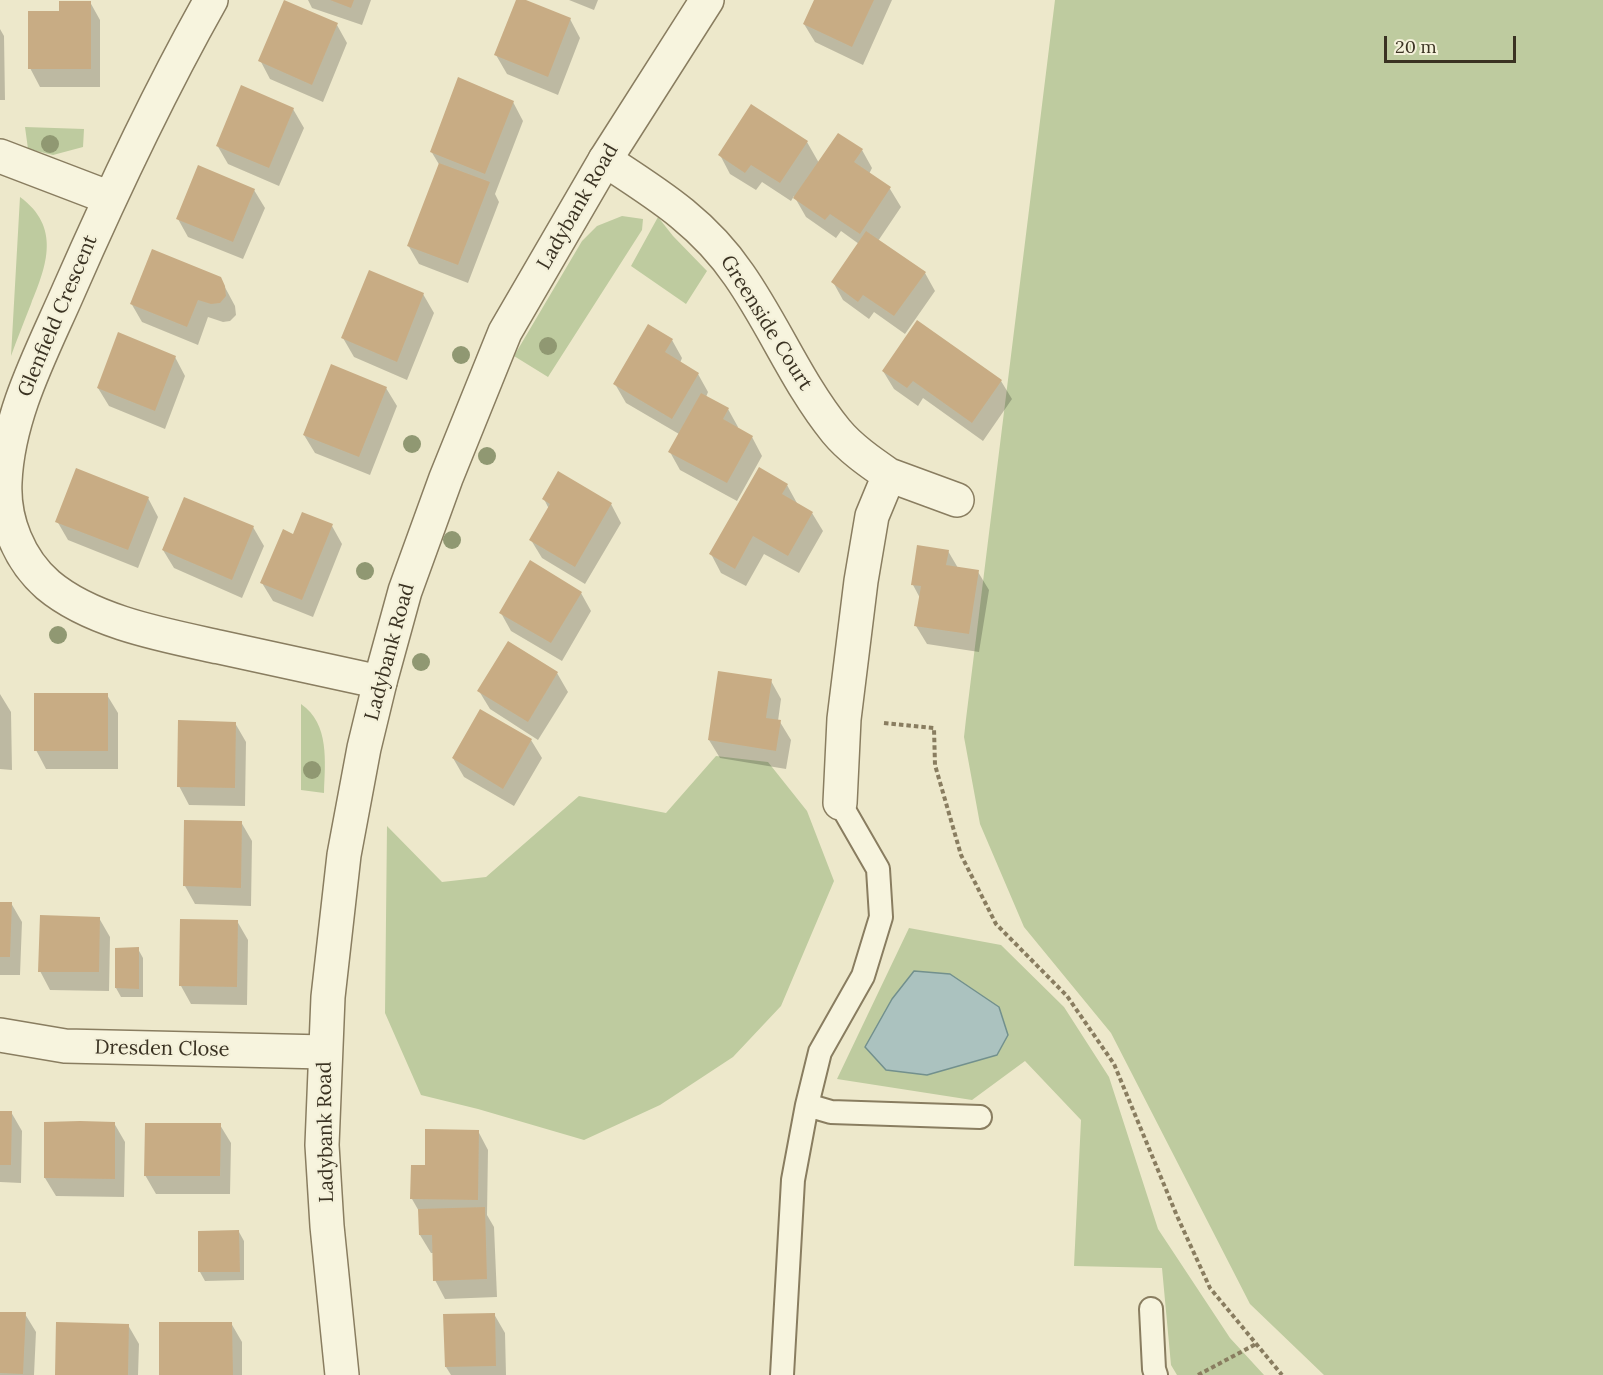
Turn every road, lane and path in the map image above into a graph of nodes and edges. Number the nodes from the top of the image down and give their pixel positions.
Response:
1 (211, 0) edge
2 (707, 0) edge
3 (0, 156) edge
4 (605, 160) junction
5 (110, 198) junction
6 (889, 475) junction
7 (957, 500) dead end
8 (8, 545) edge
9 (380, 682) junction
10 (844, 719) junction
11 (840, 803) joint
12 (0, 1035) edge
13 (325, 1052) junction
14 (807, 1105) junction
15 (980, 1117) dead end
16 (1151, 1309) dead end
17 (1256, 1344) junction
18 (342, 1375) edge
19 (782, 1375) edge
20 (1156, 1375) edge
21 (1198, 1375) edge
22 (1282, 1375) edge

1 - 5 street, Glenfield Crescent
2 - 4 street, Ladybank Road
3 - 5 street
4 - 6 street, Greenside Court
4 - 9 street, Ladybank Road
5 - 8 street, Glenfield Crescent
6 - 7 street, Greenside Court
6 - 10 street
8 - 9 street, Glenfield Crescent
9 - 13 street, Ladybank Road
10 - 11 street
10 - 17 path
11 - 14 lane
12 - 13 street, Dresden Close
13 - 18 street, Ladybank Road
14 - 15 lane
14 - 19 lane
16 - 20 lane
17 - 21 path
17 - 22 path

